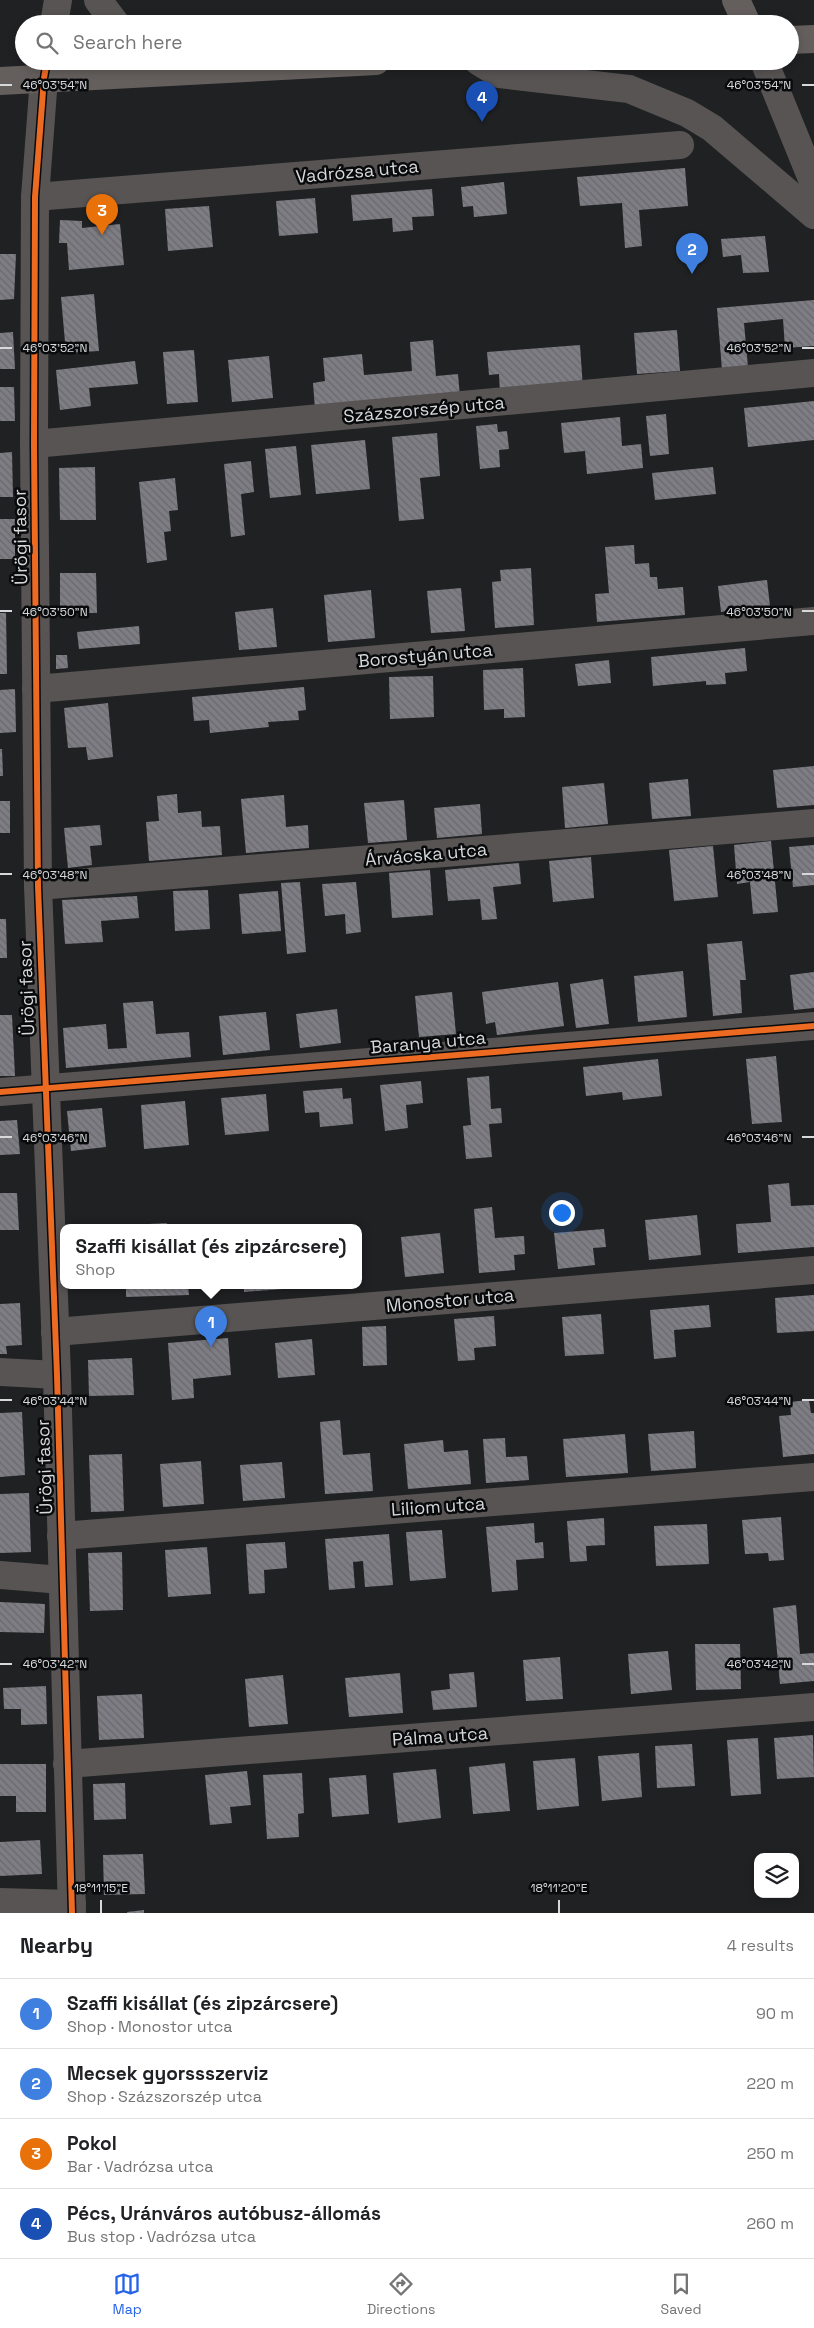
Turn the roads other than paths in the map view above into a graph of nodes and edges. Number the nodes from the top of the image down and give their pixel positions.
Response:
1 (58, 0) edge
2 (98, 0) edge
3 (736, 0) edge
4 (56, 15) edge
5 (109, 15) edge
6 (743, 15) edge
7 (814, 39) edge
8 (799, 40) edge
9 (46, 70) edge
10 (493, 70) edge
11 (768, 70) edge
12 (0, 81) edge
13 (680, 145) dead end
14 (814, 184) edge
15 (35, 197) junction
16 (814, 215) edge
17 (814, 373) edge
18 (34, 444) junction
19 (814, 621) edge
20 (36, 689) junction
21 (814, 823) edge
22 (38, 886) junction
23 (814, 1026) edge
24 (44, 1088) junction
25 (0, 1092) edge
26 (814, 1270) edge
27 (55, 1332) junction
28 (0, 1372) edge
29 (57, 1375) junction
30 (814, 1477) edge
31 (61, 1536) junction
32 (0, 1575) edge
33 (62, 1580) junction
34 (814, 1707) edge
35 (67, 1764) junction
36 (0, 1902) edge
37 (72, 1909) edge

1 - 4 street
2 - 5 street
3 - 6 main road
7 - 8 main road
9 - 12 main road
9 - 15 street, Ürögi fasor
10 - 16 street
11 - 14 street
13 - 15 street, Vadrózsa utca
15 - 18 street, Ürögi fasor
17 - 18 street, Százszorszép utca
18 - 20 street, Ürögi fasor
19 - 20 street, Borostyán utca
20 - 22 street, Ürögi fasor
21 - 22 street, Árvácska utca
22 - 24 street, Ürögi fasor
23 - 24 street, Baranya utca
24 - 25 street, Baranya utca
24 - 27 street, Ürögi fasor
26 - 27 street, Monostor utca
27 - 29 street, Ürögi fasor
28 - 29 street
29 - 31 street, Ürögi fasor
30 - 31 street, Liliom utca
31 - 33 street, Ürögi fasor
32 - 33 street
33 - 35 street, Ürögi fasor
34 - 35 street, Pálma utca
35 - 37 street, Ürögi fasor
36 - 37 street

